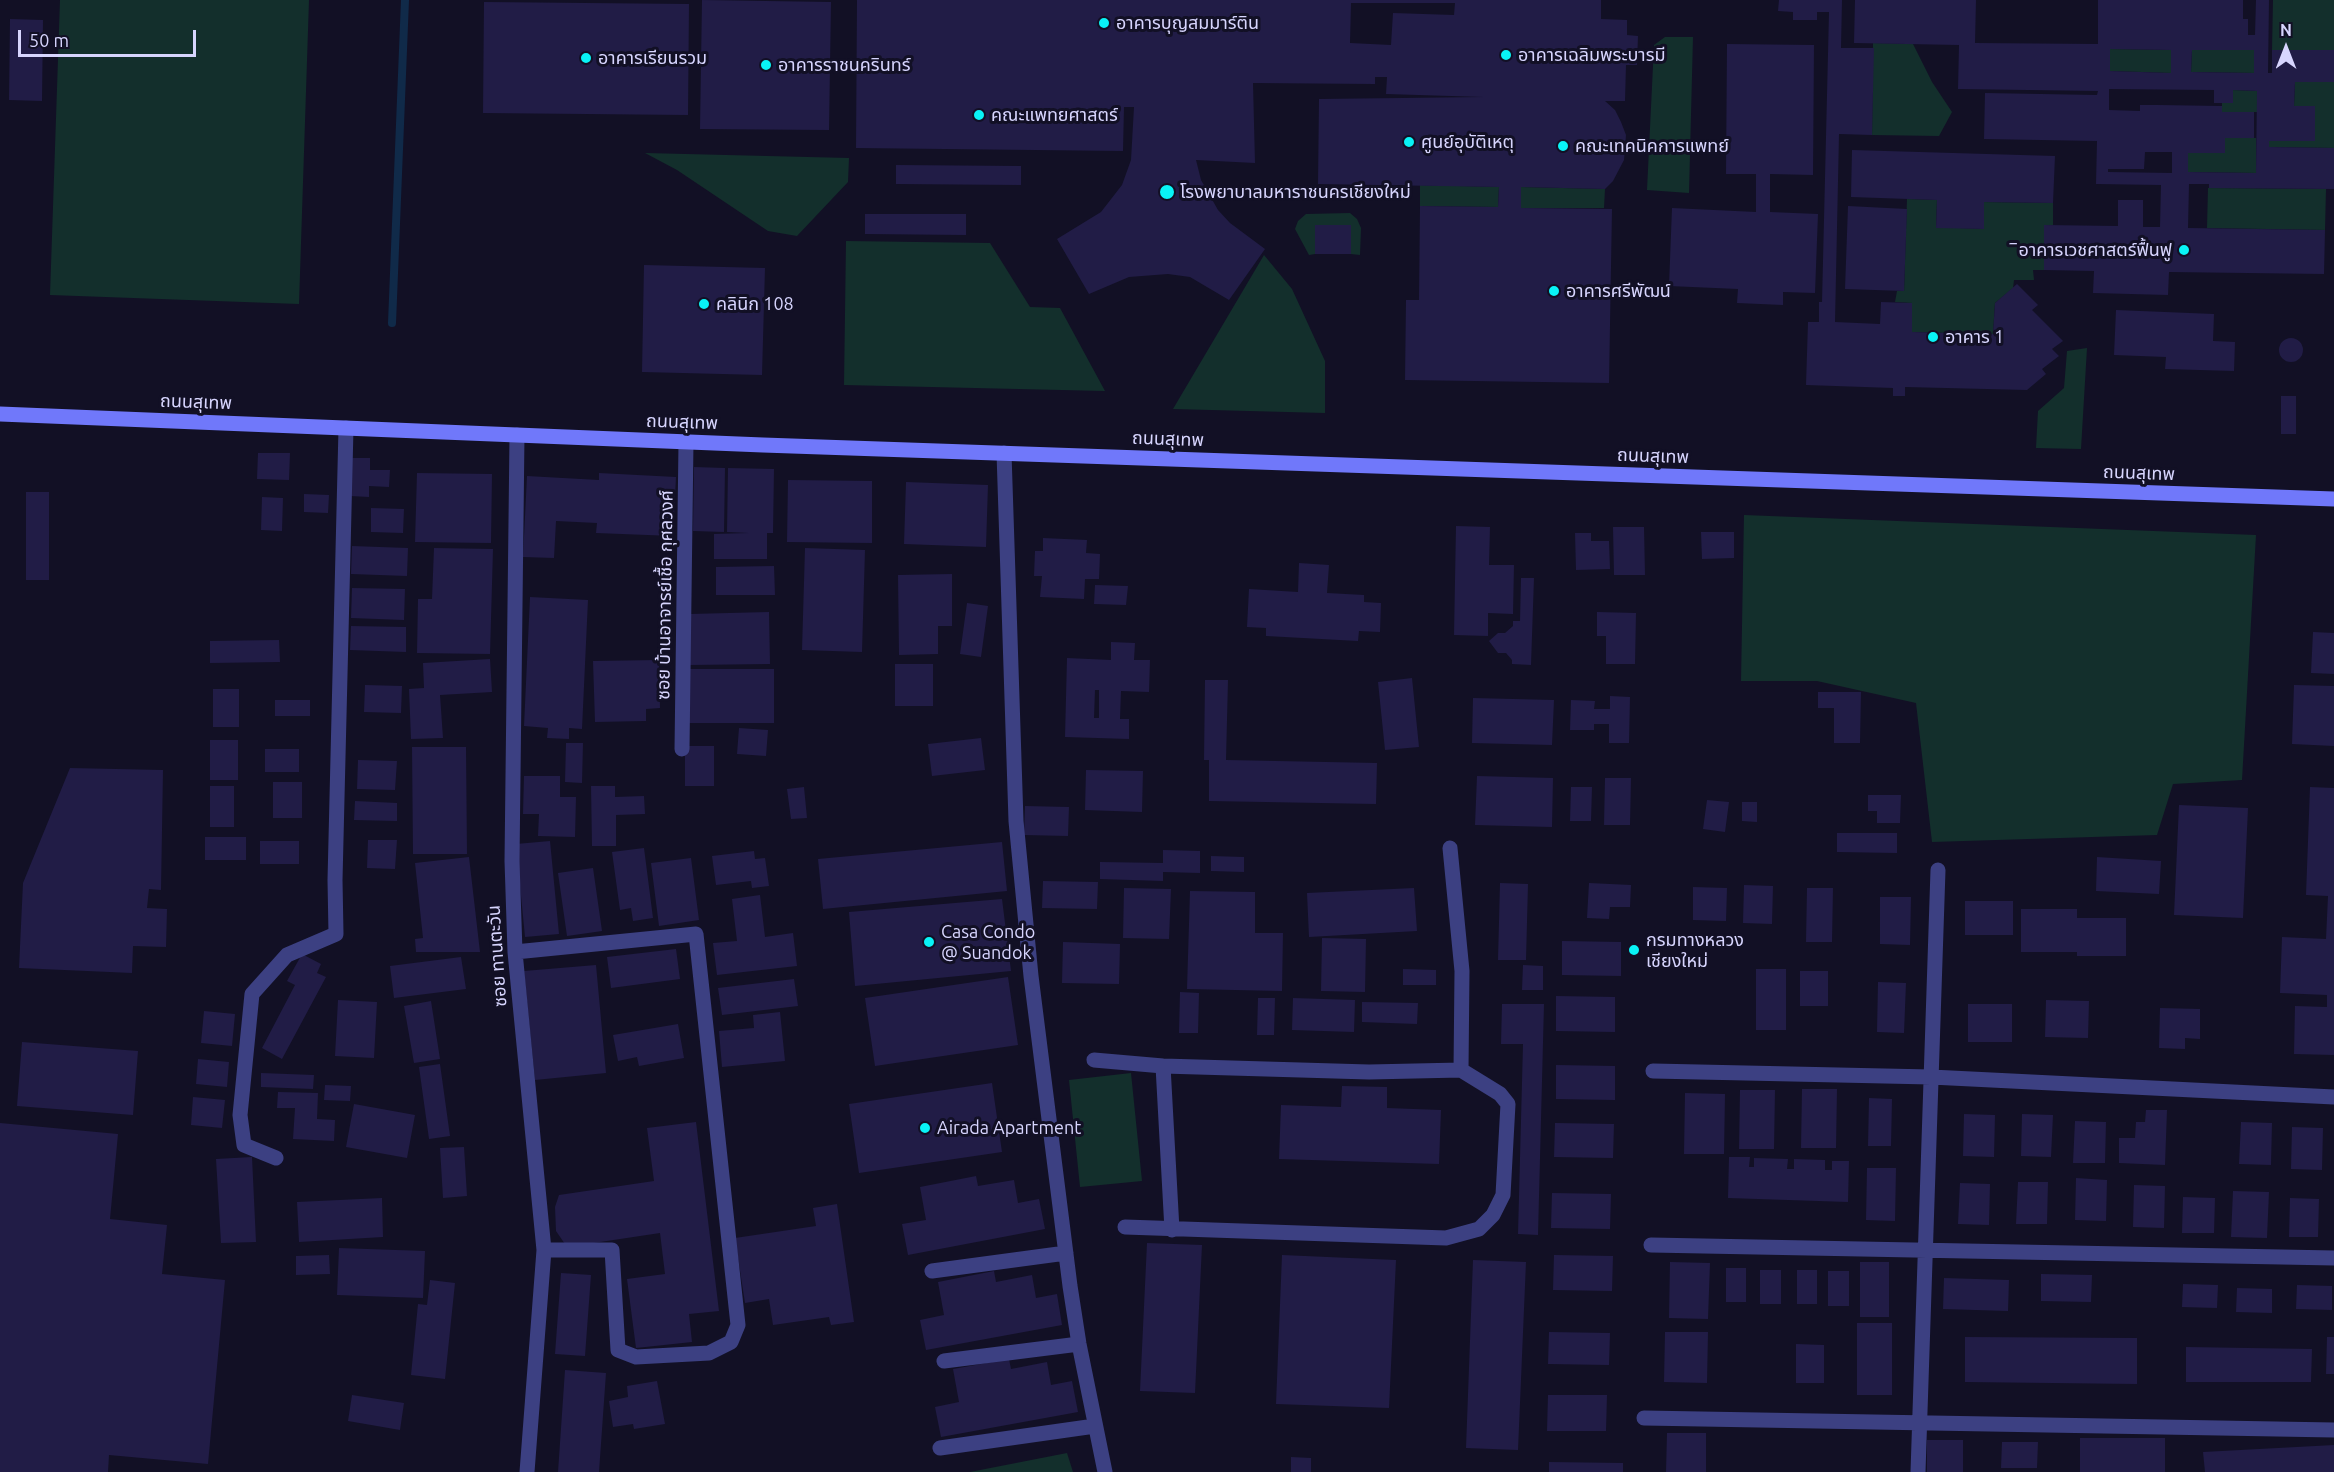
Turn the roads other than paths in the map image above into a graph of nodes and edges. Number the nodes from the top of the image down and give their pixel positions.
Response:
1 (0, 414) edge
2 (346, 428) junction
3 (517, 435) junction
4 (686, 442) junction
5 (1004, 453) junction
6 (2334, 499) edge
7 (682, 749) dead end
8 (1450, 848) dead end
9 (1938, 870) dead end
10 (515, 952) junction
11 (1094, 1060) dead end
12 (1163, 1066) junction
13 (1461, 1070) junction
14 (1653, 1071) dead end
15 (1931, 1077) junction
16 (2334, 1097) edge
17 (276, 1158) dead end
18 (1125, 1227) dead end
19 (1172, 1230) junction
20 (1651, 1245) dead end
21 (1924, 1249) junction
22 (544, 1250) junction
23 (1066, 1253) junction
24 (2334, 1258) edge
25 (932, 1271) dead end
26 (1078, 1344) junction
27 (944, 1361) dead end
28 (1644, 1418) dead end
29 (1920, 1423) junction
30 (1095, 1426) junction
31 (2334, 1430) edge
32 (940, 1448) dead end
33 (527, 1472) edge
34 (1105, 1472) edge
35 (1918, 1472) edge

1 - 2 main road, ถนนสุเทพ
2 - 3 main road, ถนนสุเทพ
2 - 17 street
3 - 4 main road, ถนนสุเทพ
3 - 10 street, ซอย ทานตะวัน
4 - 5 main road, ถนนสุเทพ
4 - 7 street, ซอย บ้านอาจารย์เชื้อ กุศลวงศ์
5 - 6 main road, ถนนสุเทพ
5 - 23 street
8 - 13 street
9 - 15 street
10 - 22 street, ซอย ทานตะวัน
10 - 22 street
11 - 12 street
12 - 13 street
12 - 19 street
13 - 19 street
14 - 15 street
15 - 16 street
15 - 21 street
18 - 19 street
20 - 21 street
21 - 24 street
21 - 29 street
22 - 33 street, ซอย ทานตะวัน
23 - 25 street
23 - 26 street
26 - 27 street
26 - 30 street
28 - 29 street
29 - 31 street
29 - 35 street
30 - 32 street
30 - 34 street

